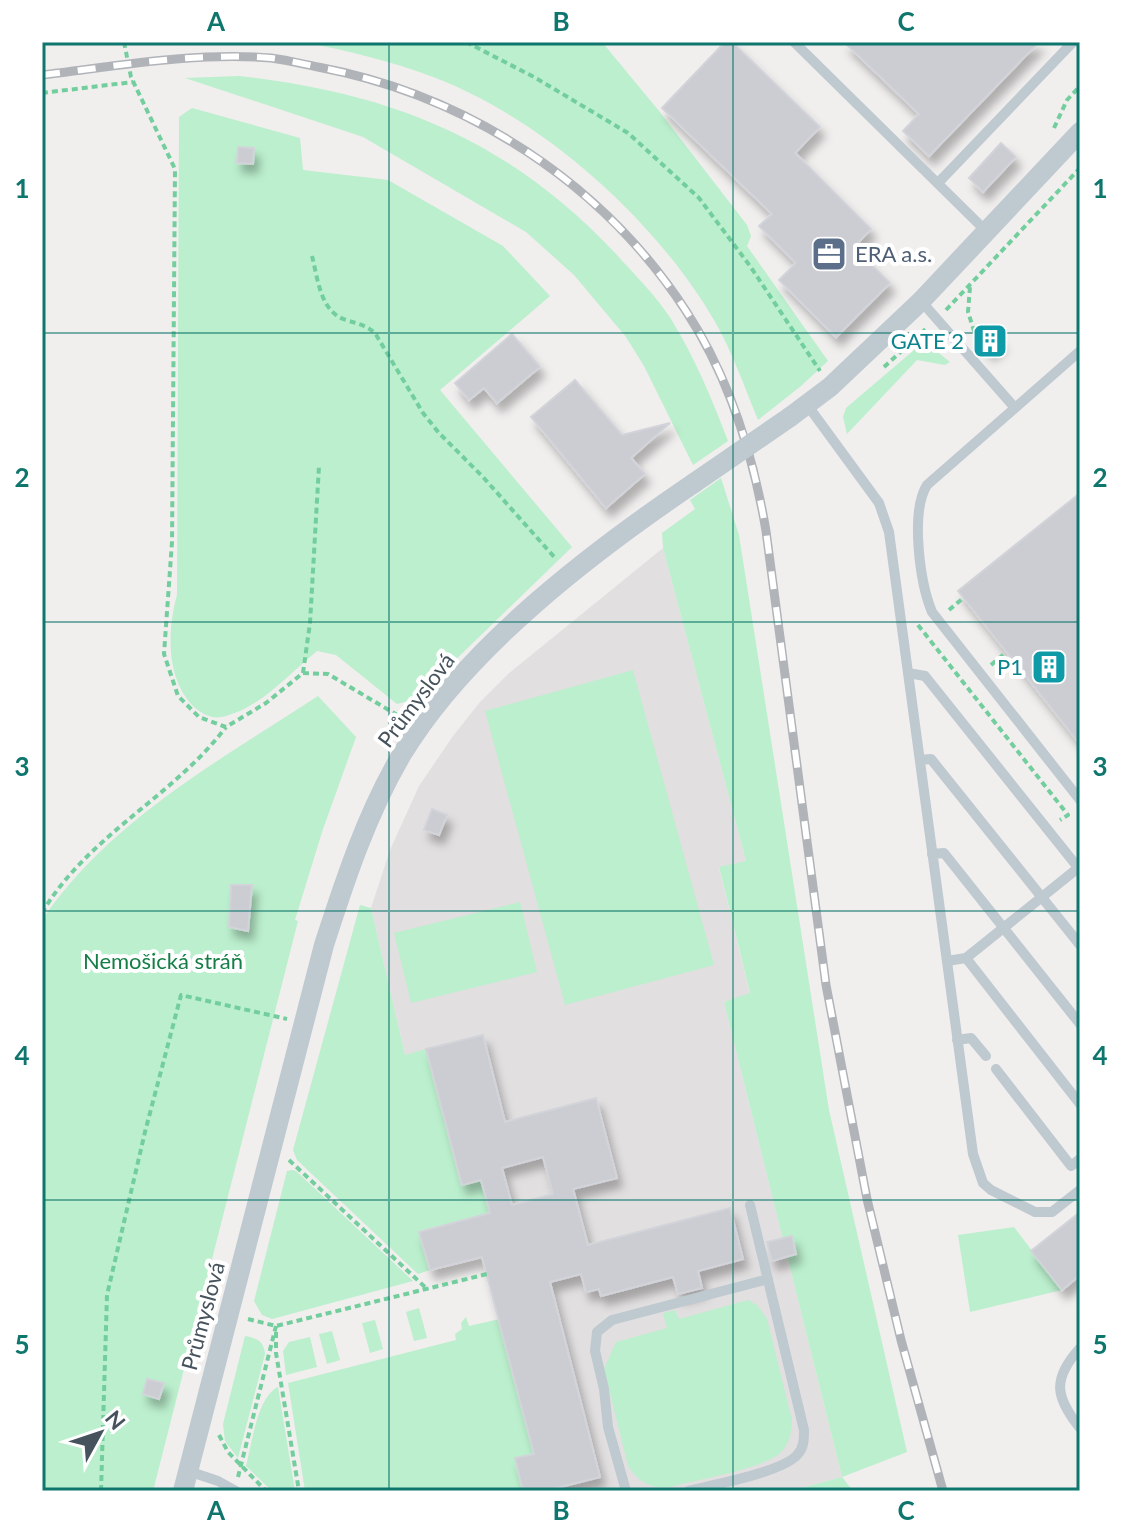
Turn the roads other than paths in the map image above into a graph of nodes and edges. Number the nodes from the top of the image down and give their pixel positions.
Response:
1 (794, 42) edge
2 (1073, 42) edge
3 (1080, 130) edge
4 (938, 183) junction
5 (986, 231) junction
6 (921, 301) junction
7 (1080, 351) edge
8 (1015, 408) junction
9 (799, 412) junction
10 (908, 673) junction
11 (920, 760) junction
12 (1080, 800) edge
13 (932, 854) junction
14 (1079, 869) edge
15 (1042, 897) junction
16 (1003, 928) junction
17 (1080, 945) edge
18 (966, 958) junction
19 (947, 961) junction
20 (1080, 1024) edge
21 (957, 1040) junction
22 (986, 1056) dead end
23 (996, 1069) dead end
24 (1080, 1104) edge
25 (1080, 1159) edge
26 (1080, 1190) edge
27 (750, 1205) dead end
28 (768, 1279) junction
29 (1080, 1348) edge
30 (1080, 1428) edge
31 (185, 1481) edge
32 (236, 1491) edge
33 (626, 1491) edge
34 (688, 1491) edge

1 - 4 lane
2 - 4 lane
3 - 5 street, Průmyslová
4 - 5 lane
5 - 6 street, Průmyslová
6 - 8 lane
6 - 9 street, Průmyslová
7 - 8 lane
8 - 12 lane
9 - 10 lane
9 - 31 street, Průmyslová, bridge
10 - 11 lane
10 - 14 lane
11 - 13 lane
11 - 15 lane
13 - 16 lane
13 - 19 lane
14 - 15 lane
15 - 16 lane
15 - 17 lane
16 - 18 lane
16 - 20 lane
18 - 19 lane
18 - 24 lane
19 - 21 lane
21 - 22 lane
21 - 26 lane
23 - 25 lane
27 - 28 lane
28 - 33 lane
28 - 34 lane
29 - 30 lane
31 - 32 lane

